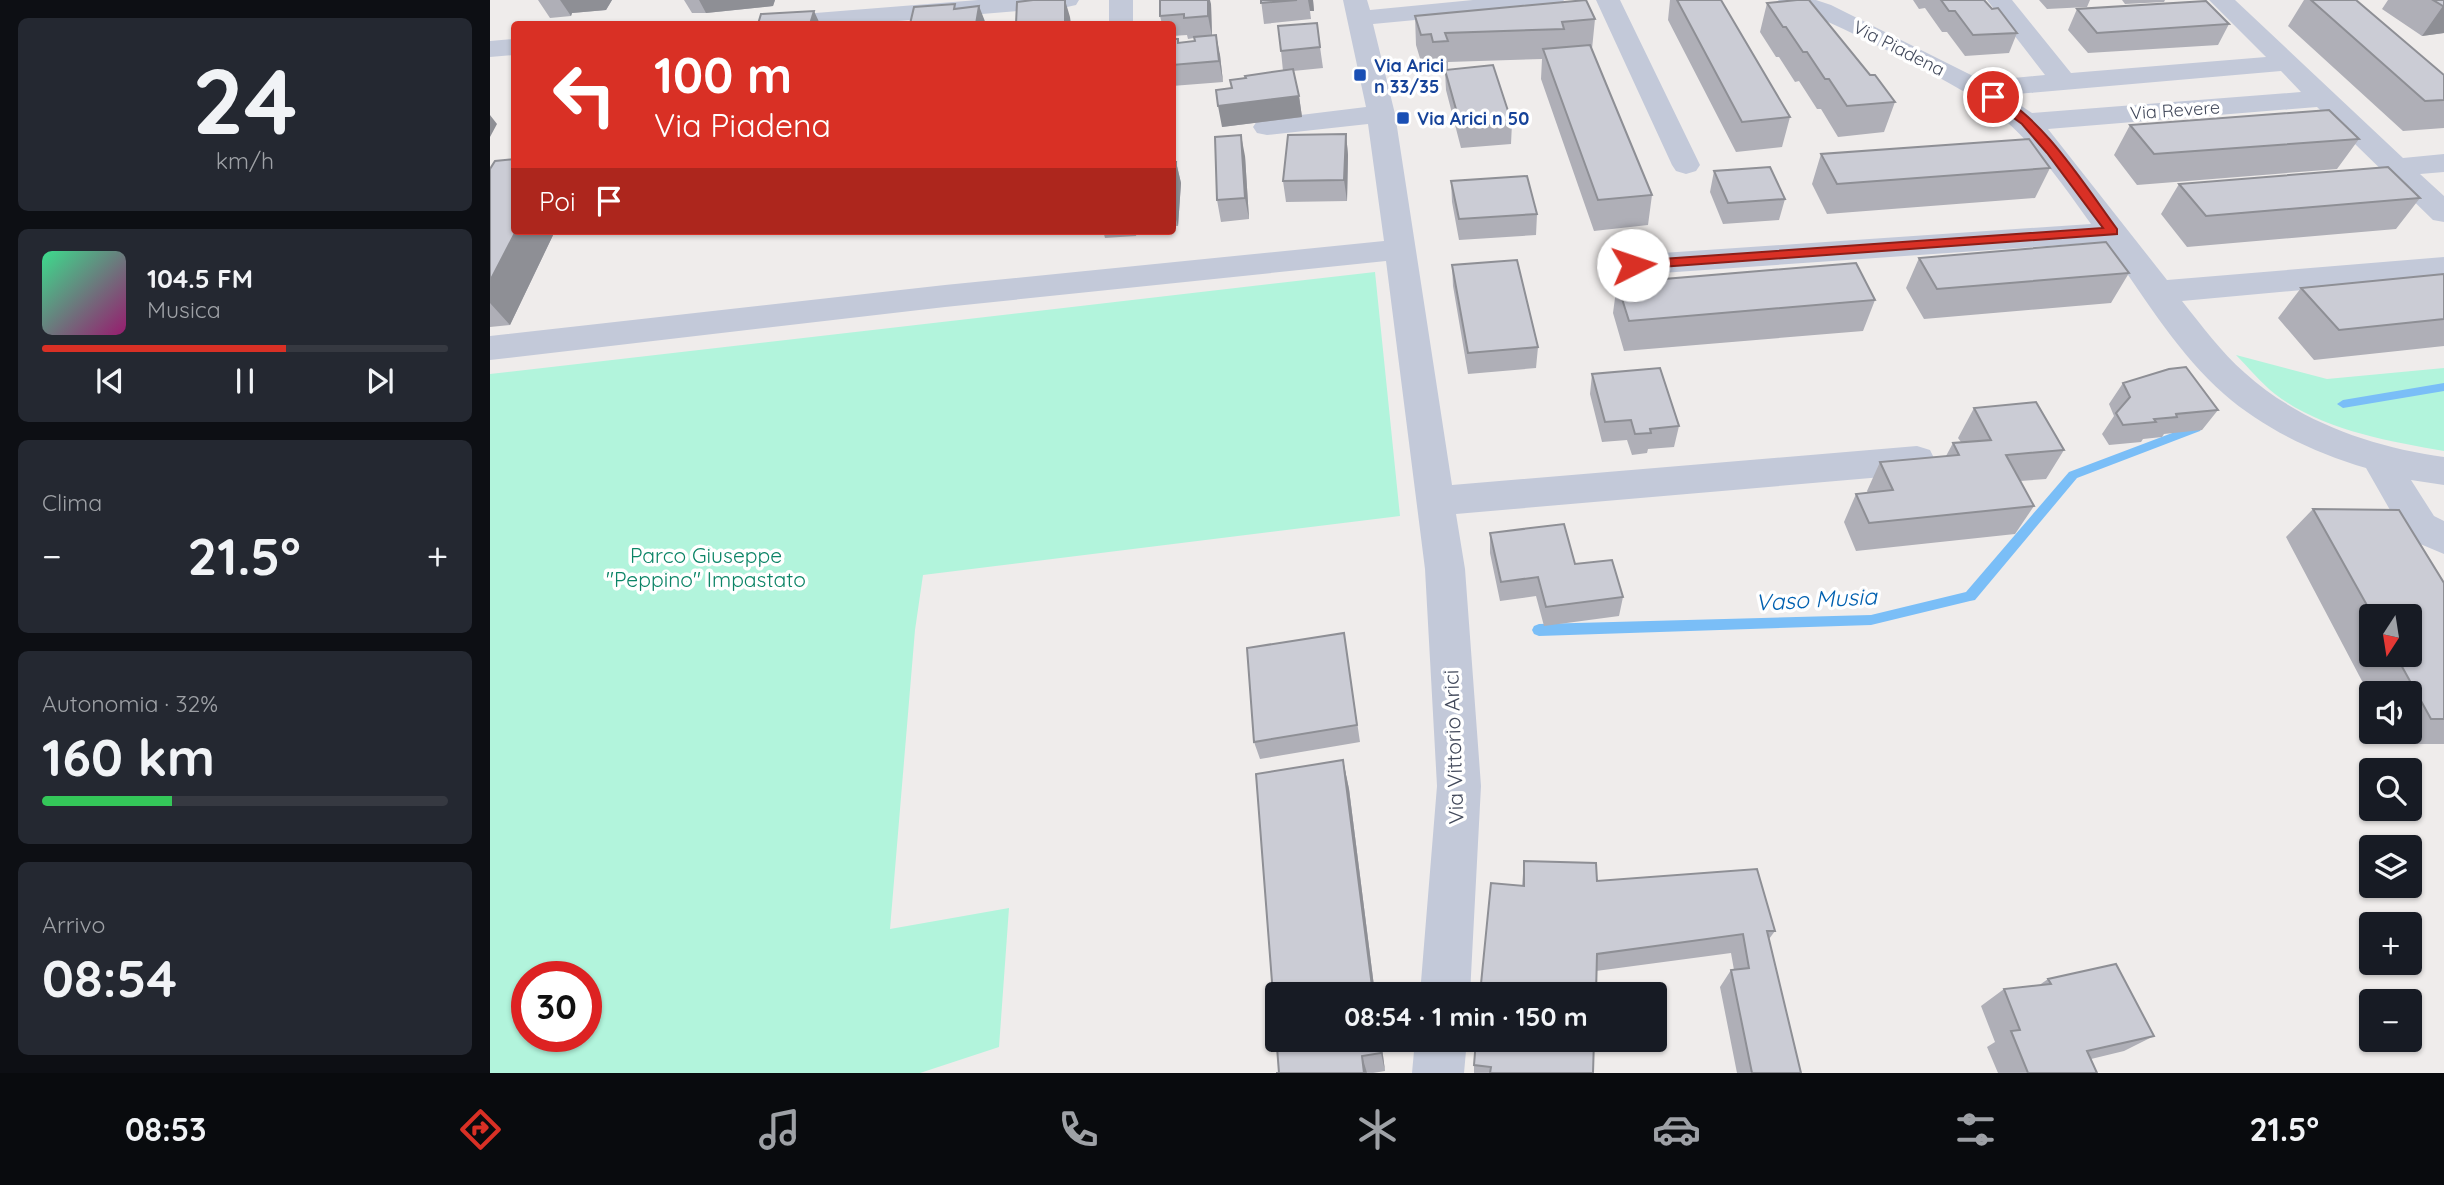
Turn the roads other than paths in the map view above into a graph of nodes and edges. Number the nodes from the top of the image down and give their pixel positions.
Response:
1 (1067, 0) edge
2 (1121, 0) edge
3 (1552, 0) edge
4 (1608, 0) edge
5 (1790, 0) edge
6 (1999, 0) edge
7 (2221, 0) edge
8 (1357, 9) edge
9 (883, 20) edge
10 (857, 21) edge
11 (1121, 21) edge
12 (511, 47) edge
13 (490, 49) edge
14 (2287, 63) junction
15 (2063, 81) junction
16 (1979, 89) junction
17 (2323, 98) junction
18 (1381, 114) junction
19 (2026, 122) junction
20 (1267, 127) dead end
21 (2444, 163) edge
22 (1686, 165) dead end
23 (2396, 167) junction
24 (2444, 214) edge
25 (2112, 232) junction
26 (1398, 250) junction
27 (1633, 265) dead end
28 (2444, 267) edge
29 (2158, 292) junction
30 (490, 348) edge
31 (1917, 460) edge
32 (2379, 460) junction
33 (2444, 471) edge
34 (1435, 501) junction
35 (2444, 539) edge
36 (1446, 982) edge
37 (1440, 1052) edge
38 (1438, 1073) edge

1 - 9 street
2 - 11 street
3 - 8 street
4 - 22 street
5 - 16 street, Via Piadena
6 - 15 street
7 - 14 street
8 - 18 street, Via Vittorio Arici
9 - 10 street
12 - 13 street
14 - 15 street, Via Revere
14 - 17 street
15 - 16 street, Via Revere
16 - 19 street, Via Piadena
17 - 19 street, Via Revere
17 - 23 street
18 - 20 street
18 - 26 street, Via Vittorio Arici
19 - 25 street, Via Piadena
21 - 23 street
23 - 24 street
25 - 27 street
25 - 29 street, Via Piadena
26 - 30 street
26 - 34 street, Via Vittorio Arici
28 - 29 street
29 - 32 street, Via Piadena
31 - 34 street
32 - 33 street, Via Piadena
32 - 35 street
34 - 36 street, Via Vittorio Arici
37 - 38 street

